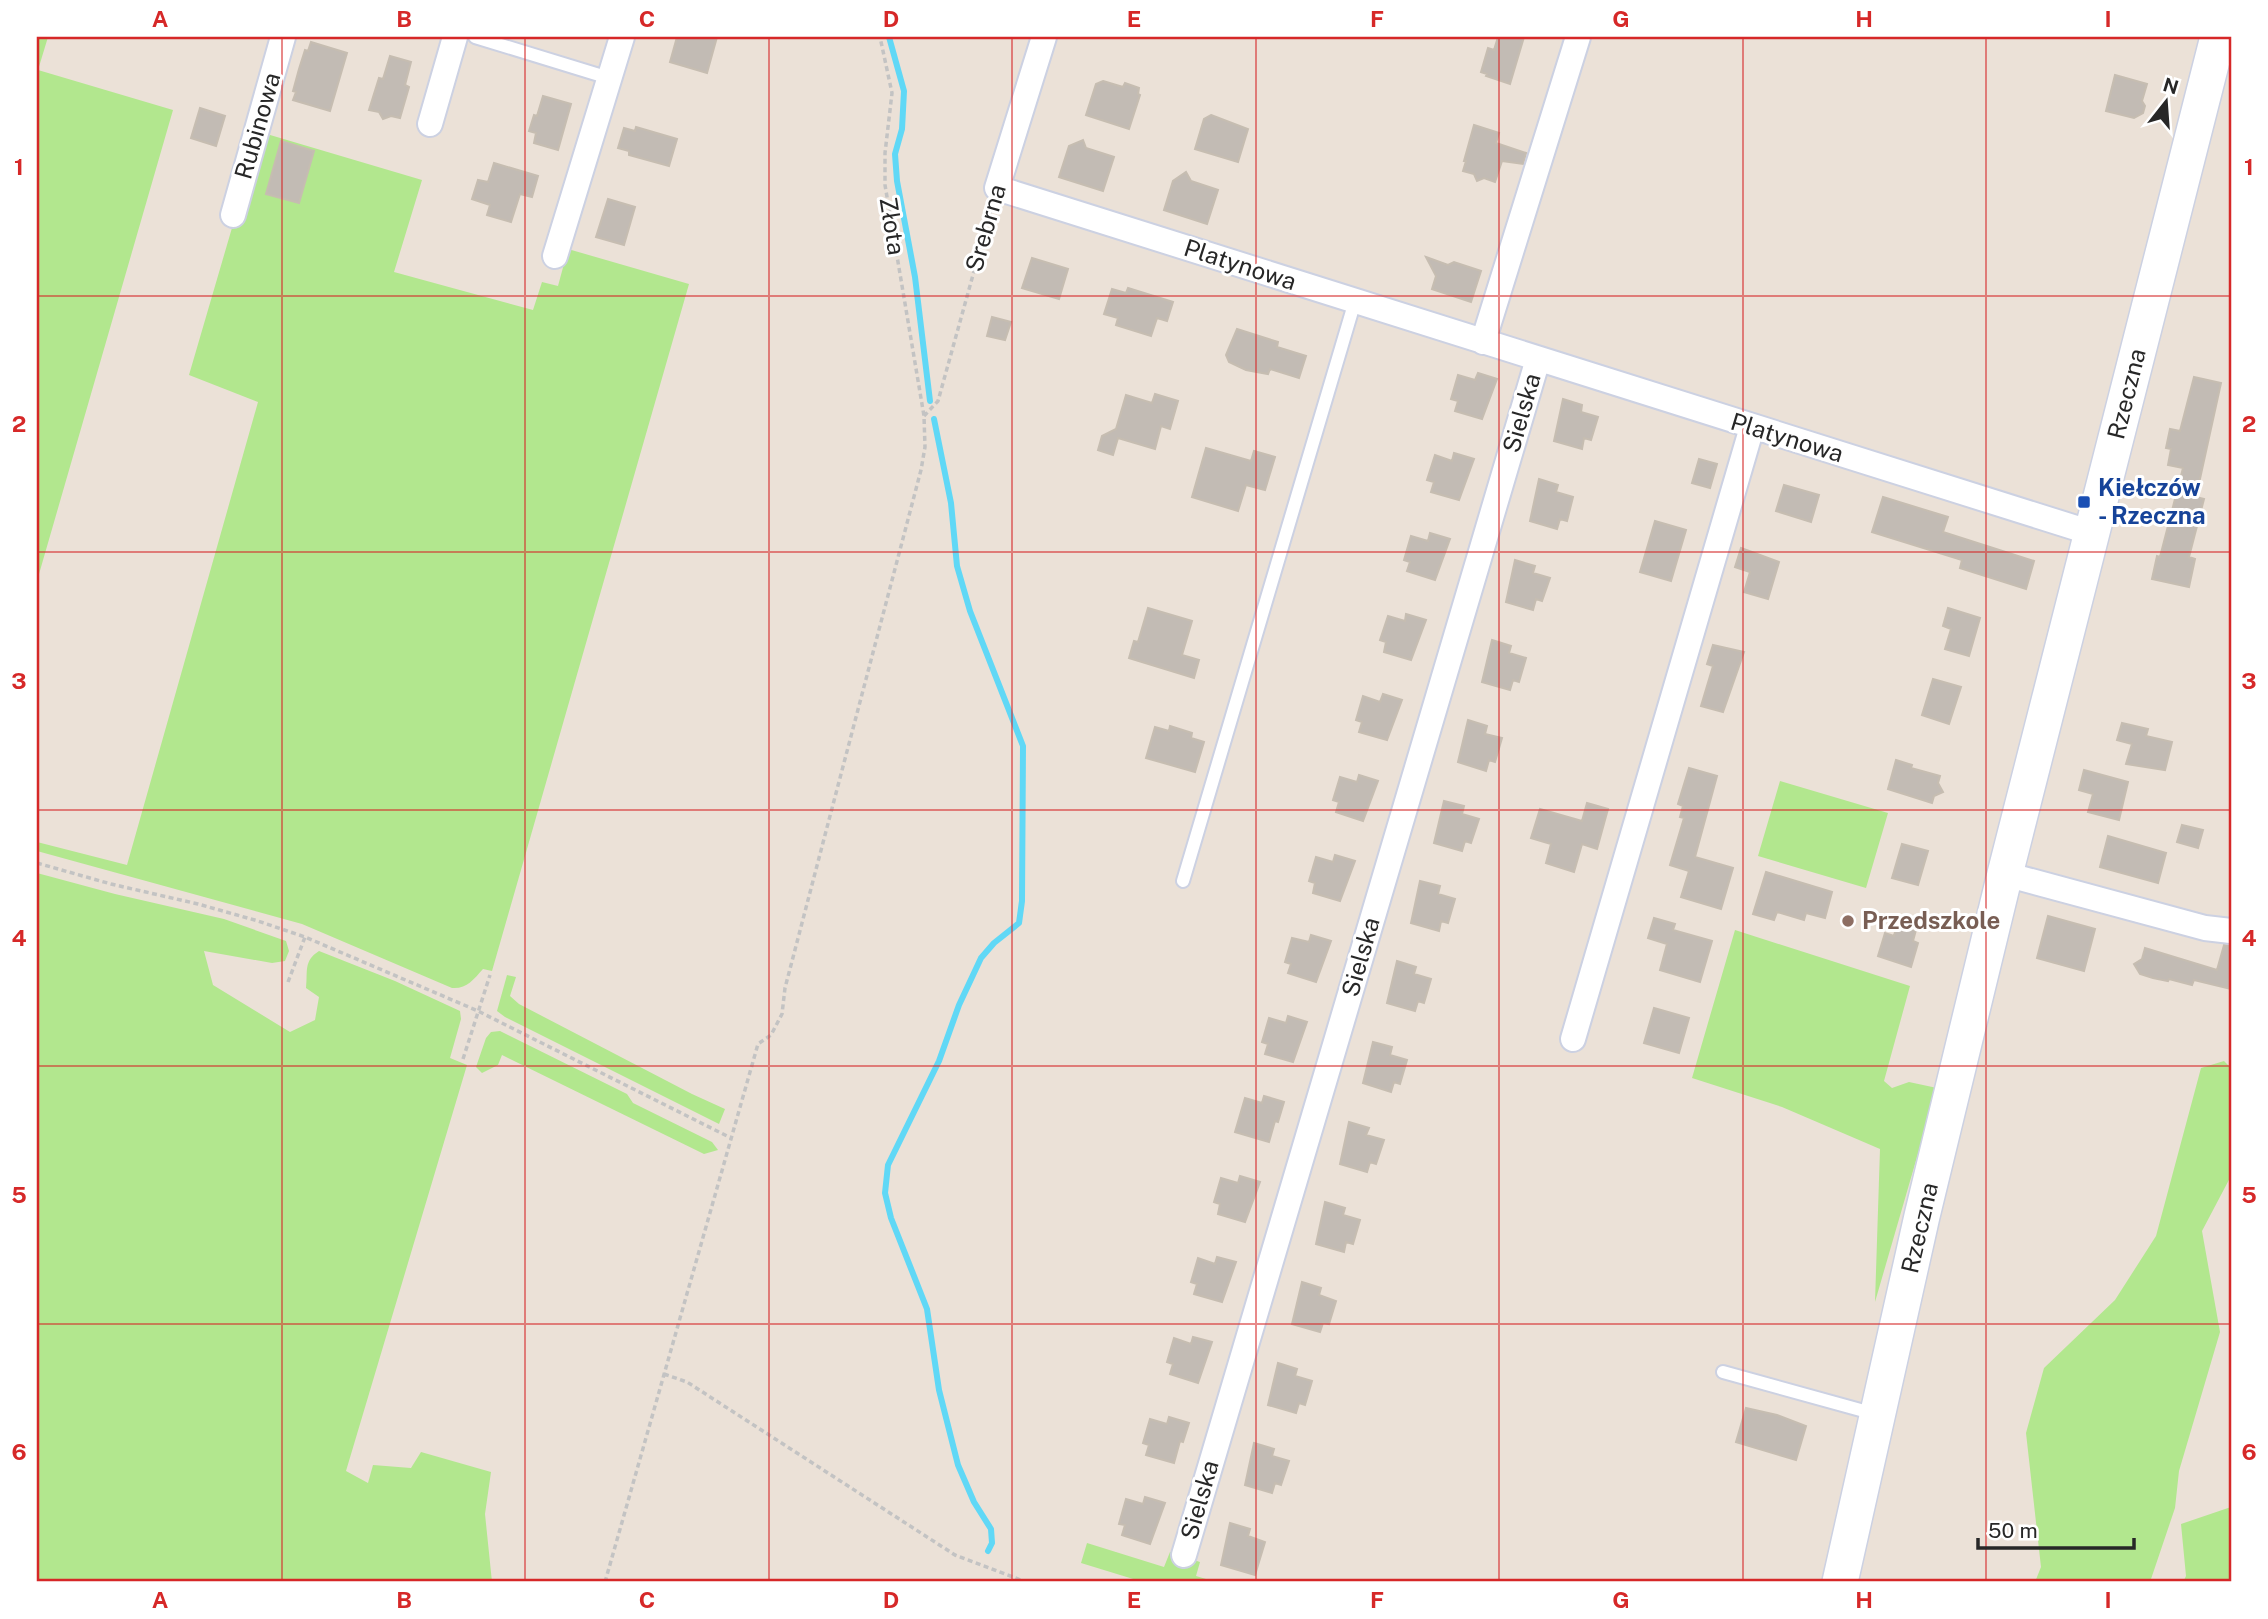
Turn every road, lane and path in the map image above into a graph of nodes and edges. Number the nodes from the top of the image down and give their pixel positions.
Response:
1 (283, 37) edge
2 (455, 37) edge
3 (475, 37) edge
4 (622, 37) edge
5 (880, 37) edge
6 (1044, 37) edge
7 (1578, 37) edge
8 (2218, 37) edge
9 (610, 78) junction
10 (430, 124) dead end
11 (997, 188) junction
12 (233, 215) dead end
13 (555, 256) dead end
14 (1355, 301) junction
15 (1483, 342) junction
16 (1538, 359) junction
17 (924, 416) junction
18 (1752, 427) junction
19 (2092, 533) junction
20 (37, 863) edge
21 (2005, 874) junction
22 (1183, 881) dead end
23 (2231, 931) edge
24 (305, 937) junction
25 (490, 975) dead end
26 (288, 982) dead end
27 (478, 1011) junction
28 (1573, 1039) dead end
29 (463, 1059) dead end
30 (730, 1138) junction
31 (1723, 1372) dead end
32 (664, 1374) junction
33 (1877, 1415) junction
34 (1184, 1555) dead end
35 (605, 1582) edge
36 (1026, 1582) edge
37 (1840, 1582) edge

1 - 12 street, Rubinowa
2 - 10 street
3 - 9 lane
4 - 9 street
5 - 17 path, Złota
6 - 11 street, Srebrna
7 - 15 street
8 - 19 street, Rzeczna
9 - 13 street
11 - 14 street, Platynowa
11 - 17 path, Srebrna
14 - 15 street, Platynowa
14 - 22 lane
15 - 16 street, Platynowa
16 - 18 street, Platynowa
16 - 34 street, Sielska
17 - 30 path, Złota
18 - 19 street, Platynowa
18 - 28 street
19 - 21 street, Rzeczna
20 - 24 path
21 - 23 street
21 - 33 street, Rzeczna
24 - 26 path
24 - 27 path
25 - 27 path
27 - 29 path
27 - 30 path
30 - 32 path, Złota
31 - 33 lane
32 - 35 path, Złota
32 - 36 path
33 - 37 street, Rzeczna

